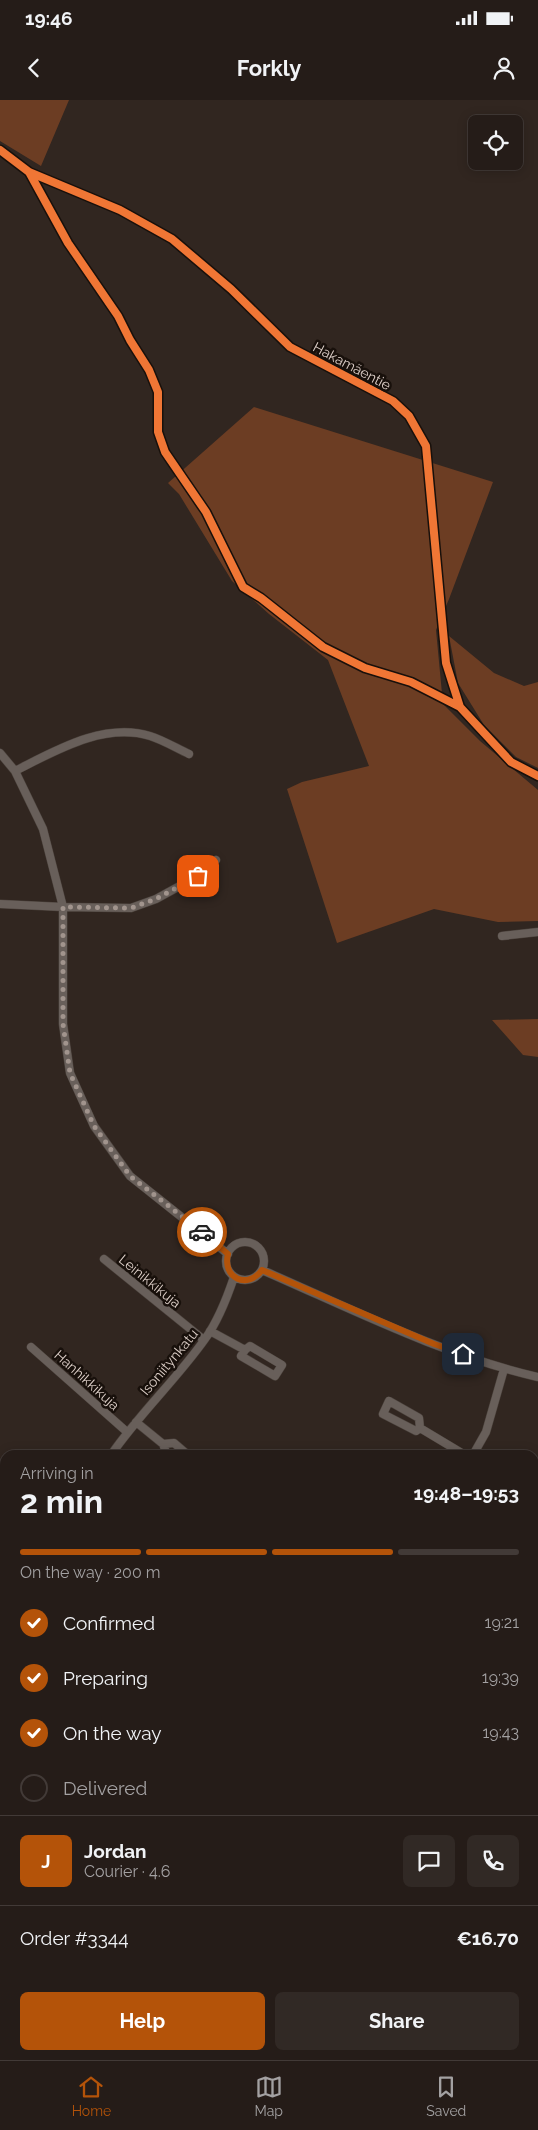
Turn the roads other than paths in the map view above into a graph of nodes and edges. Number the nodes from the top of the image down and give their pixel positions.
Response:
1 (0, 150) edge
2 (29, 172) junction
3 (460, 707) junction
4 (0, 753) edge
5 (188, 754) dead end
6 (15, 771) junction
7 (538, 776) edge
8 (216, 860) dead end
9 (0, 904) edge
10 (63, 907) junction
11 (538, 932) edge
12 (502, 936) dead end
13 (228, 1254) junction
14 (104, 1259) dead end
15 (262, 1270) junction
16 (234, 1277) junction
17 (210, 1331) junction
18 (204, 1340) junction
19 (31, 1347) dead end
20 (245, 1350) junction
21 (504, 1369) junction
22 (538, 1377) edge
23 (136, 1422) junction
24 (420, 1428) junction
25 (127, 1432) junction
26 (163, 1444) junction
27 (114, 1450) edge
28 (165, 1450) edge
29 (182, 1450) edge
30 (457, 1450) edge
31 (476, 1450) edge

1 - 2 street, Hakamäentie
2 - 3 street
2 - 3 street, Hakamäentie
3 - 7 street, Hakamäentie
4 - 6 street
5 - 6 street
6 - 10 street
8 - 10 street
9 - 10 street
10 - 13 street
11 - 12 street
13 - 15 street
13 - 16 street
14 - 18 street, Leinikkikuja
15 - 16 street
15 - 21 street
16 - 17 street, Isoniitynkatu
17 - 18 street, Isoniitynkatu
17 - 20 street
18 - 23 street, Isoniitynkatu
19 - 25 street, Hanhikkikuja
20 - 20 street
21 - 22 street
21 - 31 street
23 - 25 street, Isoniitynkatu
23 - 26 street
24 - 24 street
24 - 30 street
25 - 27 street, Isoniitynkatu
26 - 28 street
26 - 29 street

